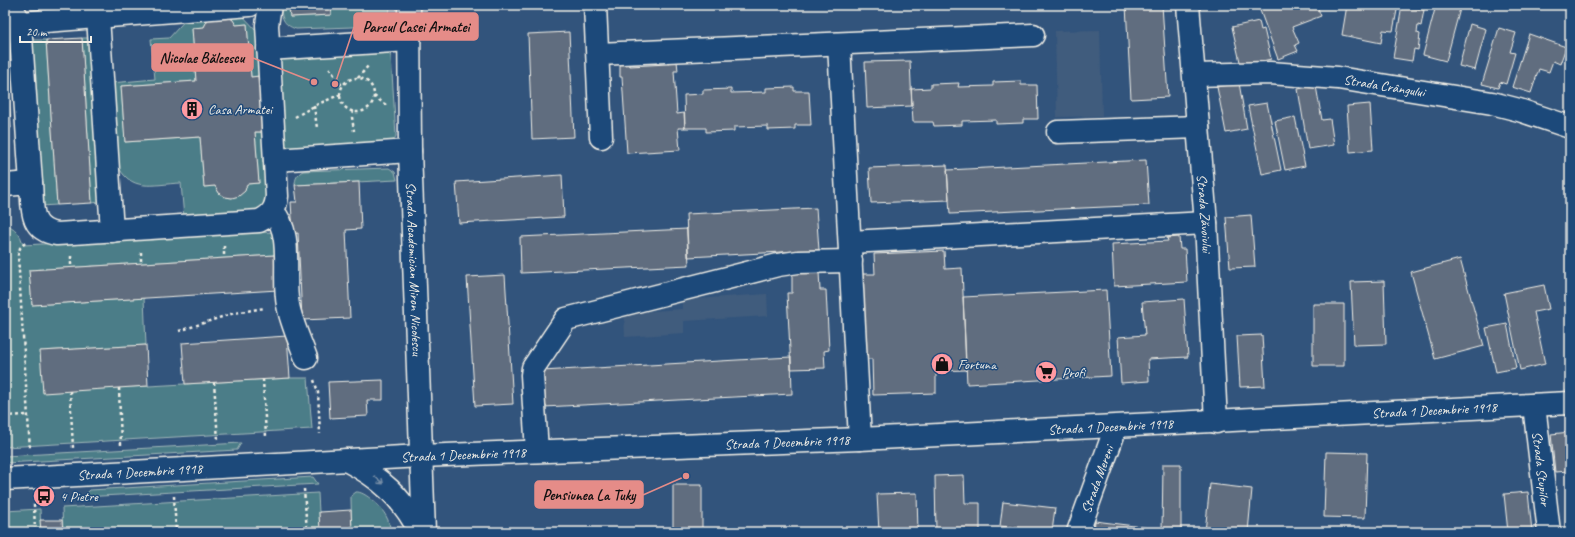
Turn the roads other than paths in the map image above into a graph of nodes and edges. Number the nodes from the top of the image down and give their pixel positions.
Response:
1 (250, 5) edge
2 (270, 5) edge
3 (408, 5) edge
4 (595, 5) edge
5 (1195, 8) edge
6 (16, 14) edge
7 (98, 17) junction
8 (1033, 35) dead end
9 (409, 40) junction
10 (839, 44) junction
11 (268, 50) junction
12 (598, 54) junction
13 (1195, 75) junction
14 (1198, 127) junction
15 (1570, 127) edge
16 (1058, 132) dead end
17 (602, 137) dead end
18 (410, 151) junction
19 (275, 160) junction
20 (31, 184) junction
21 (5, 185) edge
22 (272, 212) junction
23 (1206, 223) junction
24 (112, 231) junction
25 (851, 252) junction
26 (306, 358) road end
27 (1570, 403) edge
28 (1534, 405) junction
29 (1216, 422) junction
30 (1116, 427) junction
31 (860, 439) junction
32 (537, 451) junction
33 (421, 456) junction
34 (346, 460) junction
35 (5, 479) edge
36 (420, 532) edge
37 (424, 532) edge
38 (1078, 532) edge
39 (1549, 532) edge

1 - 7 street
2 - 11 street
3 - 9 street, Strada Academician Miron Nicolescu
4 - 12 street
5 - 13 street, Strada Zăvoiului
6 - 7 street
6 - 20 street
7 - 24 street
8 - 10 street
9 - 11 street
9 - 18 street, Strada Academician Miron Nicolescu
10 - 12 street
10 - 25 street
11 - 19 street
12 - 17 street
13 - 14 street, Strada Zăvoiului
13 - 15 street, Strada Crângului
14 - 16 street
14 - 23 street, Strada Zăvoiului
18 - 19 street
18 - 33 street, Strada Academician Miron Nicolescu
19 - 22 street
20 - 21 street
20 - 24 street
22 - 24 street
22 - 26 street
23 - 25 street
23 - 29 street, Strada Zăvoiului
25 - 31 street
25 - 32 street
27 - 28 street, Strada 1 Decembrie 1918
28 - 29 street, Strada 1 Decembrie 1918
28 - 39 street, Strada Stupilor
29 - 30 street, Strada 1 Decembrie 1918
30 - 31 street, Strada 1 Decembrie 1918
30 - 38 street, Strada Mereni
31 - 32 street, Strada 1 Decembrie 1918
32 - 33 street, Strada 1 Decembrie 1918
33 - 34 street, Strada 1 Decembrie 1918
33 - 37 street, Strada Academician Miron Nicolescu
34 - 35 street, Strada 1 Decembrie 1918
34 -> 36 street

